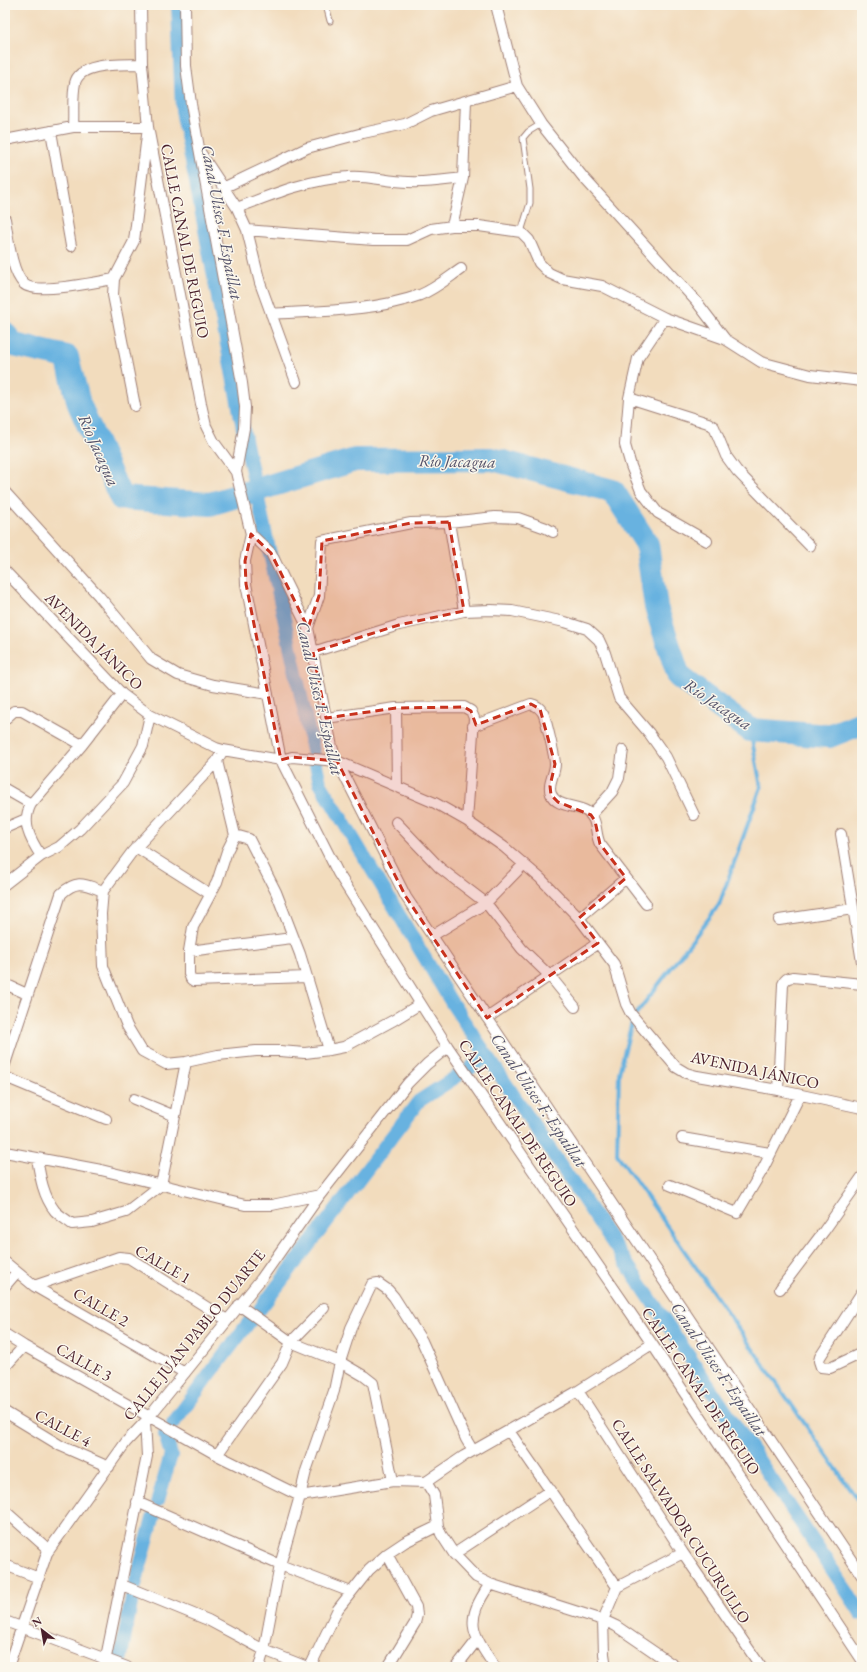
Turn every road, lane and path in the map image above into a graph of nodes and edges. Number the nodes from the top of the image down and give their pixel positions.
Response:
1 (141, 5) edge
2 (185, 5) edge
3 (326, 5) edge
4 (496, 5) edge
5 (330, 21) dead end
6 (142, 64) junction
7 (517, 86) junction
8 (466, 101) junction
9 (541, 124) junction
10 (148, 126) junction
11 (73, 127) junction
12 (51, 131) junction
13 (5, 140) edge
14 (198, 148) junction
15 (463, 178) junction
16 (225, 187) junction
17 (237, 208) junction
18 (5, 219) edge
19 (452, 226) junction
20 (247, 230) junction
21 (521, 232) junction
22 (71, 246) dead end
23 (461, 269) dead end
24 (114, 279) junction
25 (271, 314) junction
26 (665, 318) junction
27 (725, 339) junction
28 (862, 381) edge
29 (296, 382) dead end
30 (628, 398) junction
31 (135, 406) dead end
32 (236, 472) junction
33 (5, 492) edge
34 (449, 522) junction
35 (553, 532) dead end
36 (251, 534) junction
37 (707, 542) dead end
38 (810, 546) dead end
39 (5, 571) edge
40 (464, 611) junction
41 (308, 628) junction
42 (313, 652) junction
43 (122, 694) junction
44 (268, 694) junction
45 (396, 708) junction
46 (150, 715) junction
47 (326, 718) junction
48 (5, 719) edge
49 (473, 726) junction
50 (82, 745) junction
51 (223, 750) junction
52 (623, 750) dead end
53 (281, 760) junction
54 (333, 760) junction
55 (216, 761) junction
56 (397, 786) junction
57 (5, 789) edge
58 (31, 804) junction
59 (591, 815) junction
60 (694, 815) dead end
61 (26, 819) junction
62 (467, 821) junction
63 (396, 822) dead end
64 (5, 828) edge
65 (841, 834) dead end
66 (235, 835) junction
67 (136, 847) junction
68 (41, 856) junction
69 (524, 864) junction
70 (626, 878) junction
71 (5, 884) edge
72 (103, 891) junction
73 (210, 894) junction
74 (486, 903) junction
75 (646, 904) dead end
76 (853, 908) junction
77 (579, 918) junction
78 (779, 920) dead end
79 (432, 936) junction
80 (292, 938) junction
81 (598, 944) junction
82 (189, 951) junction
83 (862, 962) edge
84 (550, 976) junction
85 (306, 977) junction
86 (5, 984) edge
87 (862, 984) edge
88 (27, 994) junction
89 (420, 1004) junction
90 (575, 1007) dead end
91 (487, 1018) junction
92 (448, 1047) junction
93 (330, 1050) junction
94 (186, 1062) junction
95 (5, 1064) edge
96 (5, 1077) edge
97 (778, 1090) junction
98 (800, 1095) junction
99 (134, 1099) dead end
100 (862, 1108) edge
101 (175, 1116) junction
102 (106, 1119) dead end
103 (682, 1138) dead end
104 (5, 1152) edge
105 (770, 1153) junction
106 (37, 1158) junction
107 (862, 1177) edge
108 (161, 1185) junction
109 (670, 1185) dead end
110 (320, 1195) junction
111 (5, 1262) edge
112 (17, 1272) junction
113 (5, 1286) edge
114 (34, 1286) junction
115 (780, 1289) dead end
116 (862, 1292) edge
117 (239, 1305) junction
118 (324, 1308) dead end
119 (227, 1320) junction
120 (5, 1334) edge
121 (291, 1342) junction
122 (652, 1344) junction
123 (24, 1346) junction
124 (862, 1353) edge
125 (340, 1362) junction
126 (5, 1367) edge
127 (185, 1373) junction
128 (578, 1391) junction
129 (5, 1412) edge
130 (147, 1419) junction
131 (509, 1431) junction
132 (473, 1451) junction
133 (217, 1455) junction
134 (109, 1467) junction
135 (393, 1481) junction
136 (426, 1482) junction
137 (551, 1490) junction
138 (300, 1496) junction
139 (137, 1502) junction
140 (5, 1511) edge
141 (438, 1526) junction
142 (49, 1550) junction
143 (683, 1553) junction
144 (387, 1554) junction
145 (454, 1554) junction
146 (5, 1565) edge
147 (280, 1565) junction
148 (862, 1576) edge
149 (39, 1578) junction
150 (490, 1584) junction
151 (122, 1585) junction
152 (617, 1586) junction
153 (351, 1592) junction
154 (603, 1620) junction
155 (5, 1621) edge
156 (22, 1627) junction
157 (477, 1640) junction
158 (264, 1650) junction
159 (862, 1660) edge
160 (105, 1663) edge
161 (8, 1667) edge
162 (127, 1667) edge
163 (259, 1667) edge
164 (308, 1667) edge
165 (388, 1667) edge
166 (456, 1667) edge
167 (495, 1667) edge
168 (606, 1667) edge
169 (676, 1667) edge
170 (761, 1667) edge

1 - 6 street, CALLE CANAL DE REGUIO
2 - 14 street, CALLE CANAL DE REGUIO
3 - 5 lane
4 - 7 street
6 - 10 street, CALLE CANAL DE REGUIO
6 - 11 street
7 - 8 street
7 - 9 street
8 - 15 street
8 - 16 street
9 - 21 lane
9 - 27 street
10 - 11 street
10 - 24 street
10 - 32 street, CALLE CANAL DE REGUIO
11 - 12 street
12 - 13 street
12 - 22 street
14 - 16 street
14 - 32 street, CALLE CANAL DE REGUIO
15 - 17 street
15 - 19 street
16 - 17 street
17 - 20 street
18 - 24 street
19 - 20 street
19 - 21 street
20 - 25 street
21 - 26 street
23 - 25 street
24 - 31 street
25 - 29 street
26 - 27 street
26 - 30 street
27 - 28 street
30 - 37 street
30 - 38 street
32 - 36 street, CALLE CANAL DE REGUIO
33 - 44 street
34 - 35 street
34 - 40 street
34 - 41 street
36 - 41 street, CALLE CANAL DE REGUIO
36 - 44 street, CALLE CANAL DE REGUIO
39 - 43 street, AVENIDA JÁNICO
40 - 42 street
40 - 60 street
41 - 42 street, CALLE CANAL DE REGUIO
42 - 47 street, CALLE CANAL DE REGUIO
43 - 46 street, AVENIDA JÁNICO
43 - 50 street
44 - 53 street, CALLE CANAL DE REGUIO
45 - 47 street
45 - 49 street
45 - 56 street
46 - 51 street, AVENIDA JÁNICO
46 - 68 street
47 - 54 street, CALLE CANAL DE REGUIO
48 - 50 street
49 - 59 street
49 - 62 street
50 - 58 street
51 - 53 street, AVENIDA JÁNICO
51 - 55 street
52 - 59 street
53 - 54 street, AVENIDA JÁNICO
53 - 89 street, CALLE CANAL DE REGUIO
54 - 56 street, AVENIDA JÁNICO
54 - 79 street, CALLE CANAL DE REGUIO
55 - 66 street
55 - 67 street
56 - 62 street, AVENIDA JÁNICO
57 - 58 street
58 - 61 street
59 - 70 street
61 - 64 street
61 - 68 street
62 - 69 street, AVENIDA JÁNICO
63 - 74 street
65 - 76 street
66 - 73 street
66 - 80 street
67 - 72 street
67 - 73 street
68 - 71 street
69 - 74 street
69 - 77 street, AVENIDA JÁNICO
70 - 75 street
70 - 77 street
72 - 88 street
72 - 94 street
73 - 82 street
74 - 79 street
74 - 84 street
76 - 78 street
76 - 83 street
77 - 81 street, AVENIDA JÁNICO
79 - 91 street, CALLE CANAL DE REGUIO
80 - 82 street
80 - 85 street
81 - 84 street
81 - 97 street, AVENIDA JÁNICO
82 - 85 street
84 - 90 street
84 - 91 street
85 - 93 street
86 - 88 street
87 - 97 street
88 - 95 street
89 - 92 street, CALLE CANAL DE REGUIO
89 - 93 street
91 - 148 street, CALLE CANAL DE REGUIO
92 - 110 street, CALLE JUAN PABLO DUARTE
92 - 122 street, CALLE CANAL DE REGUIO
93 - 94 street
94 - 101 street
96 - 102 street
97 - 98 street, AVENIDA JÁNICO
98 - 100 street, AVENIDA JÁNICO
98 - 105 street
99 - 101 street
101 - 108 street
103 - 105 street
104 - 106 street
105 - 109 street
106 - 108 street
106 - 108 street
107 - 115 street
108 - 110 street
110 - 117 street, CALLE JUAN PABLO DUARTE
111 - 112 street, CALLE 2
112 - 113 street
112 - 114 street, CALLE 2
114 - 119 street, CALLE 1
114 - 127 street, CALLE 2
116 - 124 street
117 - 119 street, CALLE JUAN PABLO DUARTE
117 - 121 street
118 - 121 street
119 - 127 street, CALLE JUAN PABLO DUARTE
120 - 123 street, CALLE 3
121 - 125 street
121 - 133 street
122 - 128 street
122 - 159 street, CALLE CANAL DE REGUIO
123 - 126 street
123 - 130 street, CALLE 3
125 - 132 street
125 - 135 street
125 - 138 street
127 - 130 street, CALLE JUAN PABLO DUARTE
128 - 131 street
128 - 143 street, CALLE SALVADOR CUCURULLO
129 - 134 street, CALLE 4
130 - 133 street, CALLE 3
130 - 134 street, CALLE JUAN PABLO DUARTE
130 - 139 street
131 - 132 street
131 - 137 street
132 - 136 street
133 - 138 street, CALLE 3
134 - 142 street, CALLE JUAN PABLO DUARTE
135 - 136 street
135 - 138 street
136 - 141 street
137 - 145 street
137 - 152 street
138 - 147 street
139 - 147 street
139 - 151 street
140 - 142 street
141 - 144 street
141 - 145 street
142 - 149 street, CALLE JUAN PABLO DUARTE
143 - 152 street
143 - 170 street, CALLE SALVADOR CUCURULLO
144 - 153 street
144 - 165 street
145 - 150 street
146 - 149 street
147 - 153 street
147 - 158 street
149 - 156 street, CALLE JUAN PABLO DUARTE
150 - 154 street
150 - 157 street
151 - 158 street
151 - 160 street
152 - 154 street
153 - 164 street
154 - 168 street
154 - 169 street
155 - 156 street
156 - 160 street
156 - 161 street, CALLE JUAN PABLO DUARTE
157 - 166 street
157 - 167 street
158 - 163 street
158 - 164 street
160 - 162 street

